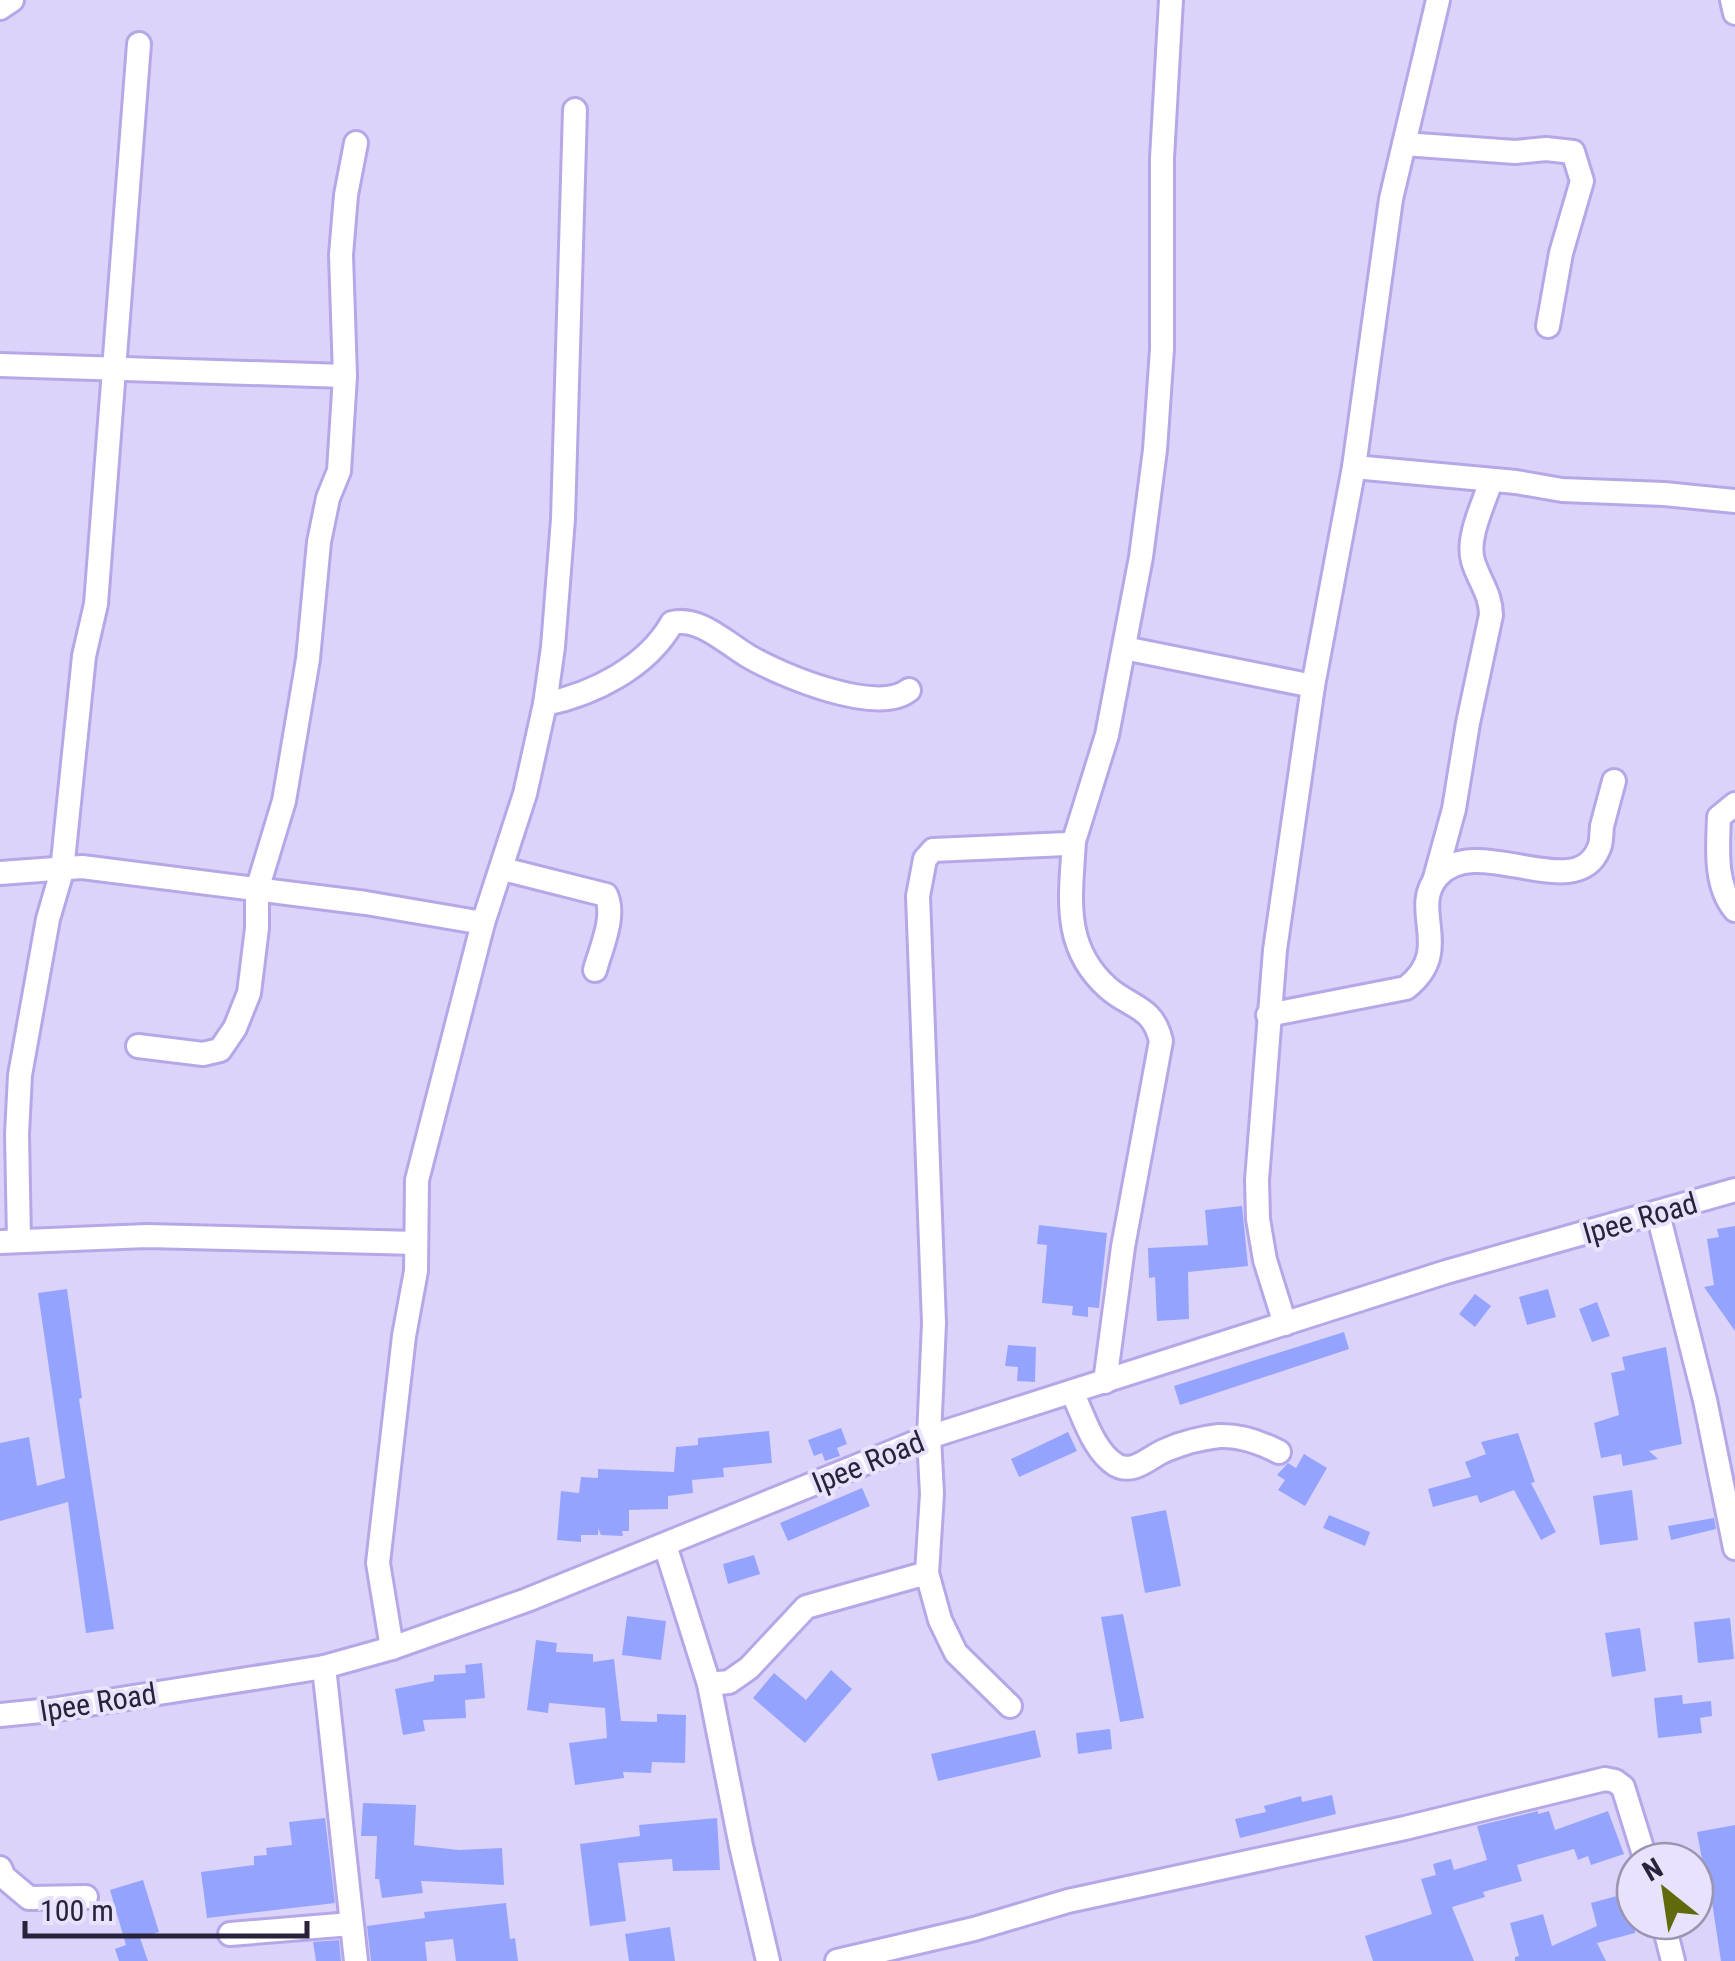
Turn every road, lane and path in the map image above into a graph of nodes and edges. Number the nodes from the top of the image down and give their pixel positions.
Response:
1 (12, 0) edge
2 (1171, 0) edge
3 (1438, 0) edge
4 (1732, 0) edge
5 (0, 8) edge
6 (1735, 13) edge
7 (140, 44) dead end
8 (574, 110) dead end
9 (356, 143) dead end
10 (1404, 144) junction
11 (1548, 326) dead end
12 (0, 365) edge
13 (113, 367) junction
14 (345, 376) junction
15 (1354, 466) junction
16 (1491, 481) junction
17 (1735, 501) edge
18 (1124, 648) junction
19 (1312, 686) junction
20 (909, 690) dead end
21 (545, 704) junction
22 (1614, 781) dead end
23 (1735, 804) edge
24 (1074, 841) junction
25 (503, 869) junction
26 (62, 871) junction
27 (0, 873) edge
28 (1435, 878) junction
29 (257, 890) junction
30 (1735, 910) edge
31 (483, 923) junction
32 (595, 970) dead end
33 (1268, 1014) junction
34 (138, 1046) dead end
35 (1735, 1190) edge
36 (1658, 1214) junction
37 (9, 1242) edge
38 (416, 1243) junction
39 (1285, 1324) junction
40 (1105, 1382) junction
41 (1072, 1392) junction
42 (929, 1436) junction
43 (1278, 1452) dead end
44 (665, 1546) junction
45 (1735, 1548) edge
46 (927, 1572) junction
47 (392, 1648) junction
48 (324, 1667) junction
49 (709, 1684) junction
50 (1010, 1706) dead end
51 (0, 1715) edge
52 (1640, 1841) edge
53 (0, 1868) edge
54 (86, 1897) dead end
55 (351, 1924) junction
56 (230, 1934) dead end
57 (356, 1961) edge
58 (768, 1961) edge
59 (837, 1961) edge

1 - 5 street
2 - 18 street
3 - 10 street
4 - 6 street
7 - 13 street
8 - 21 street
9 - 14 street
10 - 11 street
10 - 15 street
12 - 13 street
13 - 14 street
13 - 26 street
14 - 29 street
15 - 16 street
15 - 19 street
16 - 17 street
16 - 28 street
18 - 19 street
18 - 24 street
19 - 33 street
20 - 21 street
21 - 25 street
22 - 28 street
23 - 30 street
24 - 40 street
24 - 42 street
25 - 31 street
25 - 32 street
26 - 27 street
26 - 29 street
26 - 37 street
28 - 33 street
29 - 31 street
29 - 34 street
31 - 38 street
33 - 39 street
35 - 36 street, Ipee Road
36 - 39 street, Ipee Road
36 - 45 street
37 - 38 street
38 - 47 street
39 - 40 street, Ipee Road
40 - 41 street, Ipee Road
41 - 42 street, Ipee Road
41 - 43 street
42 - 44 street, Ipee Road
42 - 46 street
44 - 47 street, Ipee Road
44 - 49 street
46 - 49 street
46 - 50 street
47 - 48 street, Ipee Road
48 - 51 street, Ipee Road
48 - 55 street
49 - 58 street
52 - 59 street
53 - 54 street
55 - 56 street
55 - 57 street

